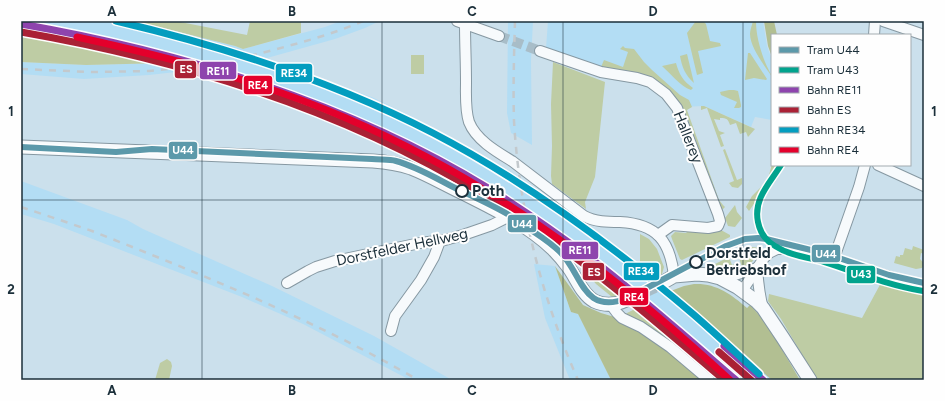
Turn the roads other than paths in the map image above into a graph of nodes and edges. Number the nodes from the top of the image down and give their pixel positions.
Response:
1 (875, 21) edge
2 (883, 21) edge
3 (461, 22) edge
4 (874, 34) edge
5 (924, 35) edge
6 (499, 36) tunnel mouth
7 (540, 51) tunnel mouth
8 (21, 148) edge
9 (865, 166) edge
10 (880, 166) edge
11 (924, 186) edge
12 (508, 217) junction
13 (658, 235) junction
14 (440, 241) junction
15 (833, 261) junction
16 (757, 268) junction
17 (674, 276) junction
18 (720, 278) junction
19 (287, 284) dead end
20 (660, 284) tunnel mouth
21 (924, 285) edge
22 (742, 291) junction
23 (626, 300) tunnel mouth
24 (611, 305) junction
25 (763, 308) junction
26 (391, 331) dead end
27 (708, 380) edge
28 (810, 380) edge

1 - 4 street
2 - 5 street
3 - 6 street
3 - 13 street
7 - 13 street, Hallerey
8 - 12 main road
9 - 15 street
10 - 11 street
12 - 14 street, Dorstfelder Hellweg
12 - 24 main road
13 - 17 street
14 - 19 street, Dorstfelder Hellweg
14 - 26 street
15 - 16 street
15 - 21 street
16 - 18 street
16 - 22 street
16 - 25 street
17 - 18 main road
17 - 20 main road
18 - 22 main road
22 - 25 main road
23 - 24 main road
24 - 27 street
25 - 28 main road

